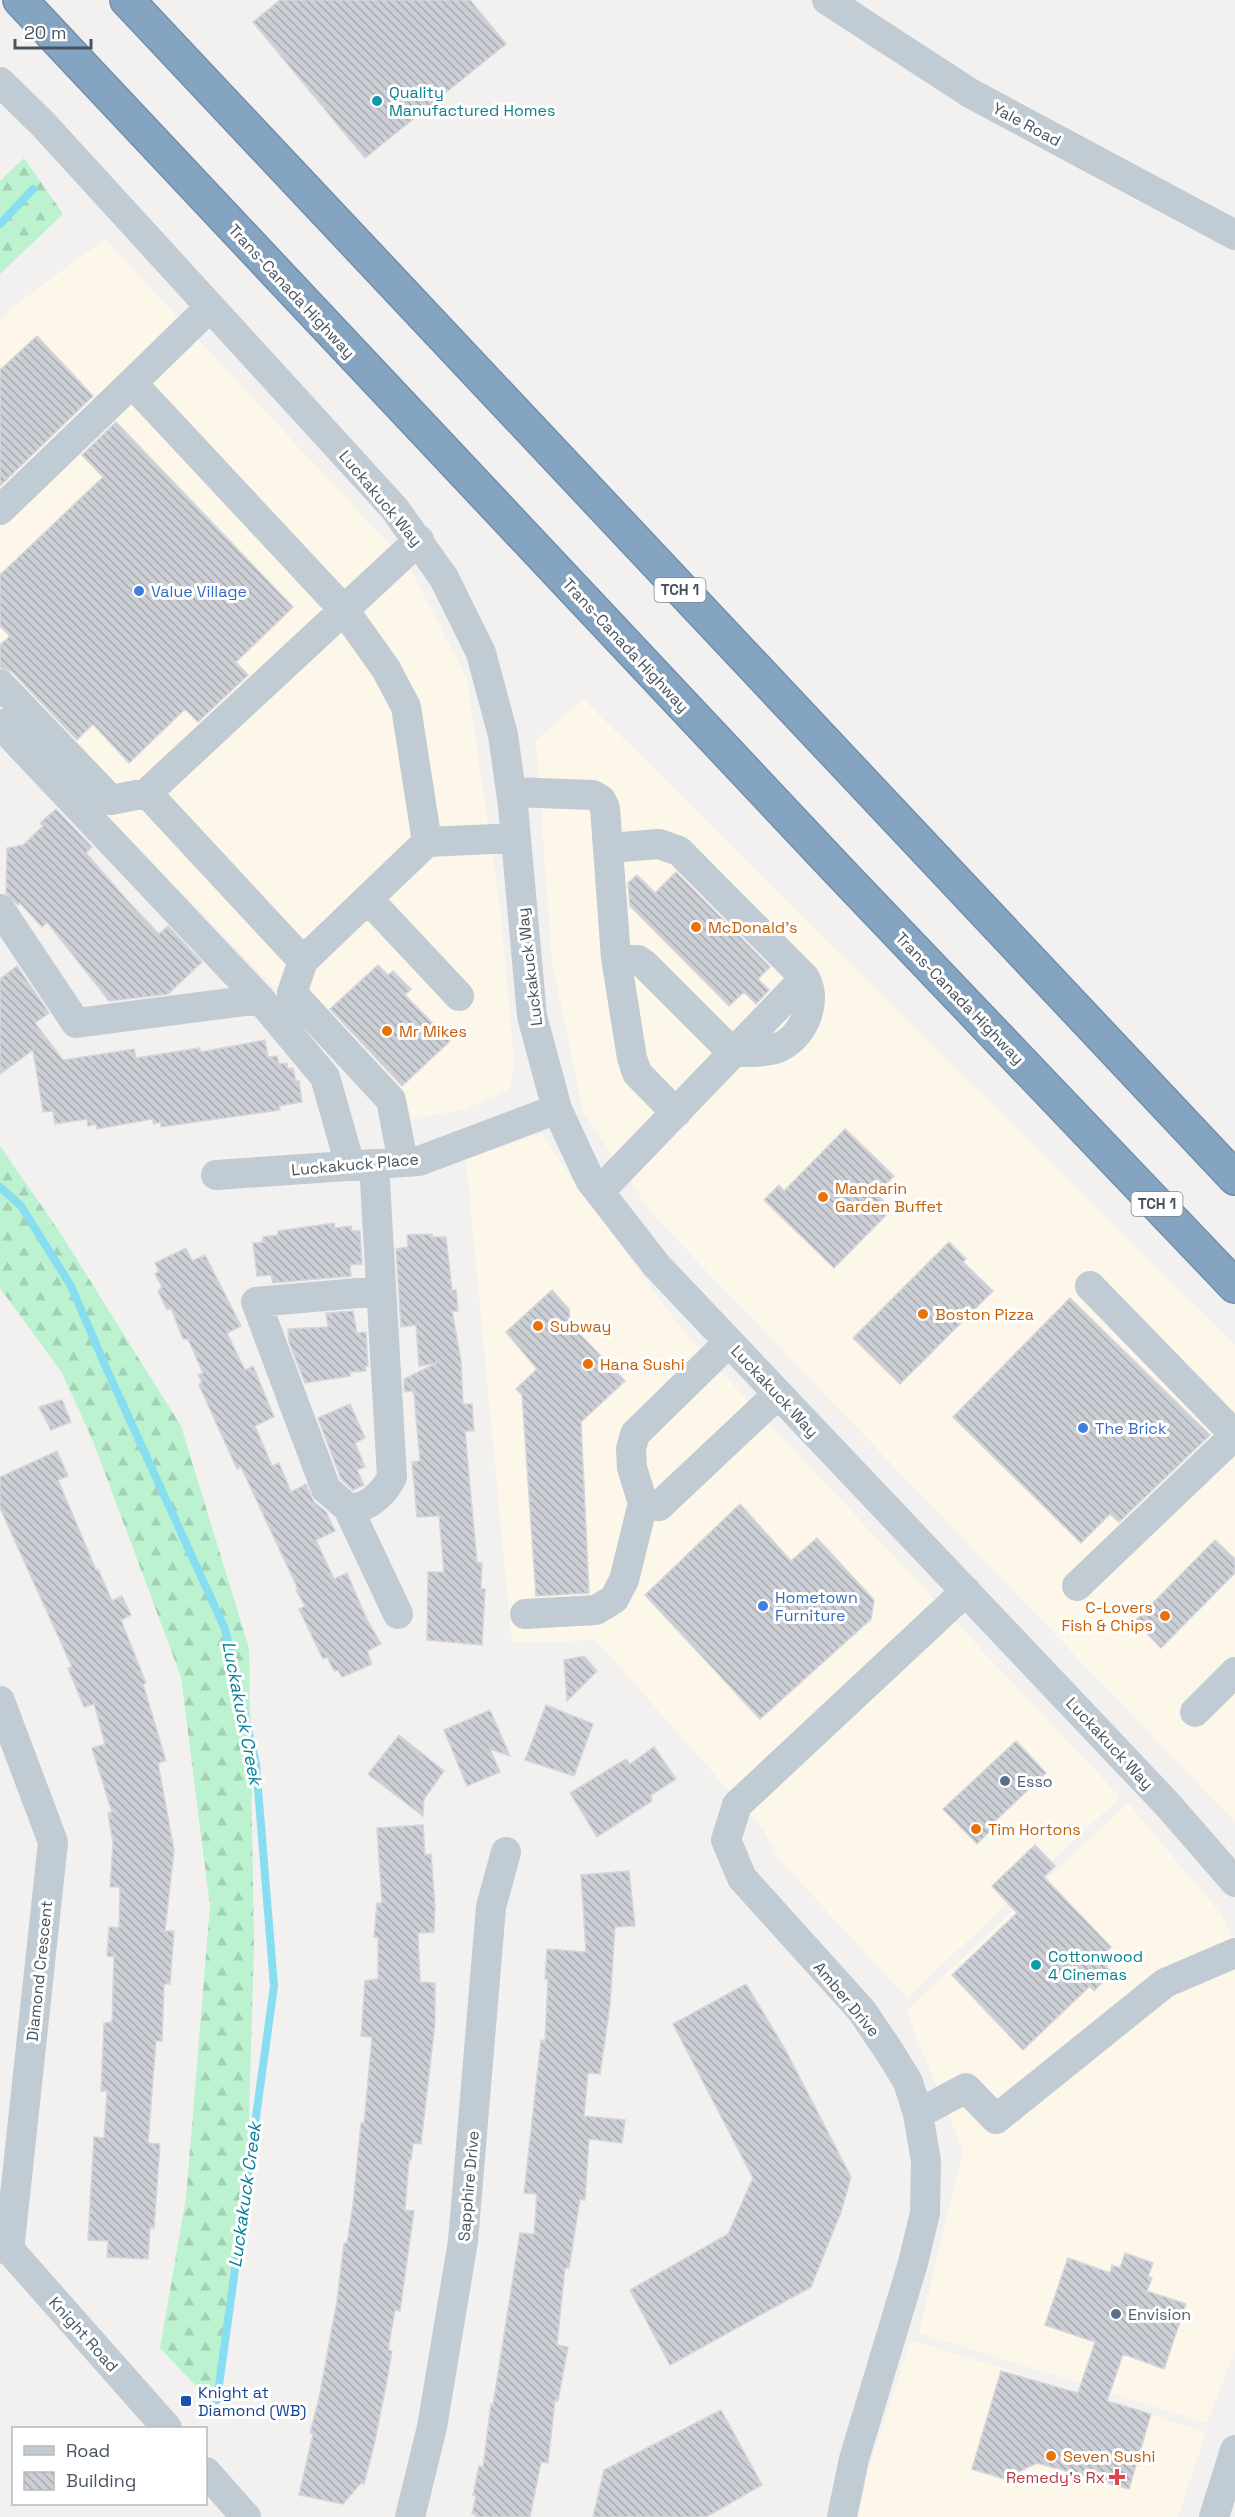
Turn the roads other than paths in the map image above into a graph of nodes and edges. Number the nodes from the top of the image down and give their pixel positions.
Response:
1 (20, 0) edge
2 (127, 0) edge
3 (827, 0) edge
4 (0, 82) edge
5 (1235, 235) edge
6 (210, 307) junction
7 (132, 383) junction
8 (0, 510) edge
9 (419, 540) junction
10 (344, 610) junction
11 (0, 684) edge
12 (0, 724) edge
13 (511, 792) junction
14 (147, 793) junction
15 (516, 838) junction
16 (427, 842) junction
17 (609, 848) junction
18 (368, 899) junction
19 (0, 909) edge
20 (616, 958) junction
21 (303, 961) junction
22 (459, 996) dead end
23 (260, 999) junction
24 (732, 1052) junction
25 (557, 1109) junction
26 (676, 1113) junction
27 (376, 1164) junction
28 (216, 1175) dead end
29 (1235, 1178) edge
30 (599, 1192) junction
31 (1090, 1286) dead end
32 (1235, 1286) edge
33 (381, 1291) junction
34 (729, 1342) junction
35 (778, 1394) junction
36 (643, 1503) junction
37 (348, 1508) junction
38 (1077, 1586) dead end
39 (966, 1591) junction
40 (398, 1614) dead end
41 (525, 1614) dead end
42 (1235, 1672) edge
43 (0, 1701) edge
44 (1195, 1712) dead end
45 (506, 1852) dead end
46 (1235, 1882) edge
47 (1235, 1953) edge
48 (918, 2114) junction
49 (5, 2245) edge
50 (166, 2427) edge
51 (1235, 2450) edge
52 (207, 2473) edge
53 (246, 2517) edge
54 (410, 2517) edge
55 (842, 2517) edge
56 (1214, 2517) edge

1 - 32 highway, Trans-Canada Highway / TCH 1
2 - 29 highway, TCH 1
3 - 5 street, Yale Road
4 - 6 street, Luckakuck Way
6 - 7 street
6 - 9 street, Luckakuck Way
7 - 8 street
7 - 10 street
9 - 10 street
9 - 13 street, Luckakuck Way
10 - 14 street
10 - 16 street
11 - 14 street
12 - 23 street
13 - 15 street, Luckakuck Way
13 - 17 street
14 - 21 street
15 - 16 street
15 - 25 street, Luckakuck Way
16 - 18 street
17 - 20 street
17 - 24 street
18 - 21 street
18 - 22 street
19 - 23 street
20 - 24 street
20 - 26 street
21 - 27 street
23 - 27 street
24 - 26 street
25 - 27 street, Luckakuck Place
25 - 30 street, Luckakuck Way
26 - 30 street
27 - 28 street, Luckakuck Place
27 - 33 street
30 - 34 street, Luckakuck Way
31 - 38 street
33 - 37 street
33 - 37 street
34 - 35 street, Luckakuck Way
34 - 36 street
35 - 36 street
35 - 39 street, Luckakuck Way
36 - 41 street
37 - 40 street
39 - 46 street, Luckakuck Way
39 - 48 street, Amber Drive
42 - 44 street
43 - 49 street, Diamond Crescent
45 - 54 street, Sapphire Drive
47 - 48 street
48 - 55 street, Amber Drive
49 - 50 street, Knight Road
51 - 56 street
52 - 53 street

